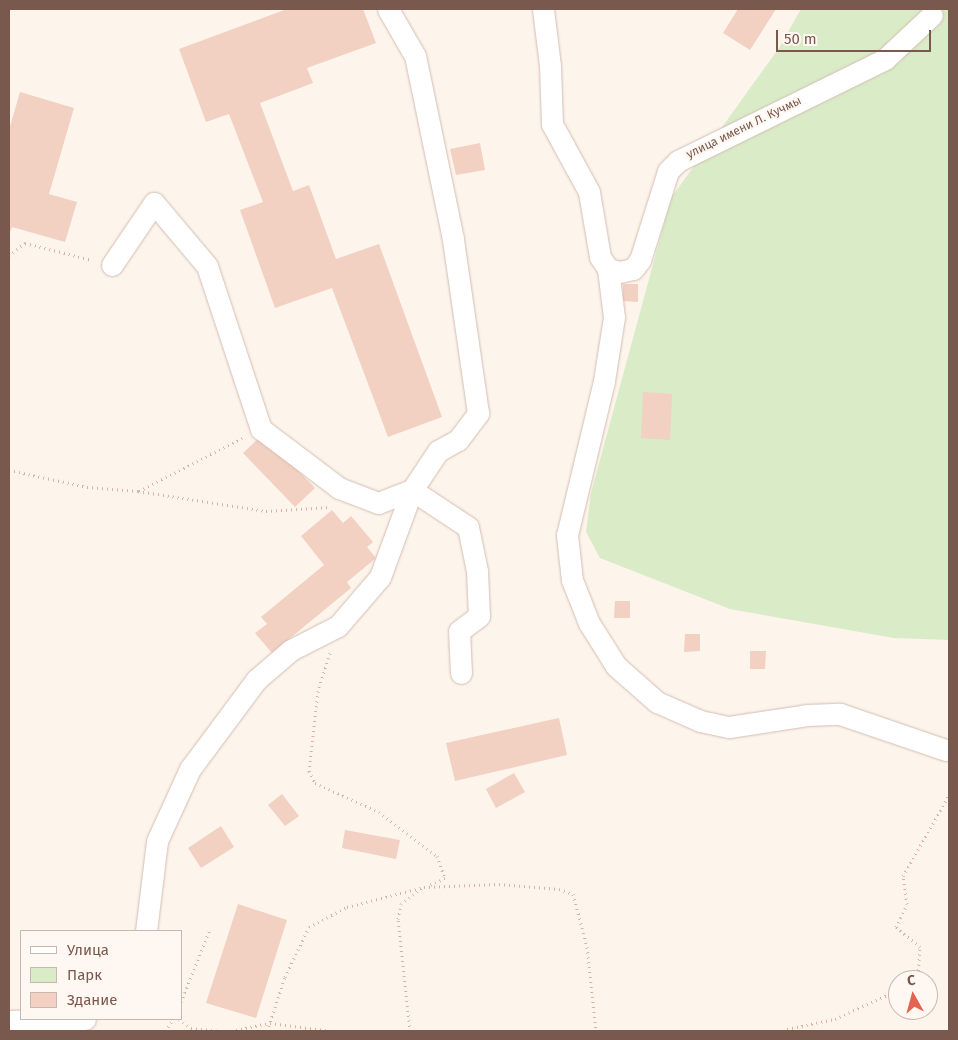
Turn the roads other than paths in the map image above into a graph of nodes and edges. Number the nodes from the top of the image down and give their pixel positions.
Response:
1 (388, 9) edge
2 (543, 9) edge
3 (932, 15) dead end
4 (112, 265) road end
5 (608, 269) junction
6 (412, 490) junction
7 (460, 673) dead end
8 (946, 750) dead end
9 (146, 930) edge
10 (47, 1020) edge
11 (9, 1021) edge

1 - 6 street
2 - 5 street
3 - 5 street, улица имени Л. Кучмы
4 - 6 street
5 - 8 street
6 - 7 street
6 - 9 street
10 - 11 street

